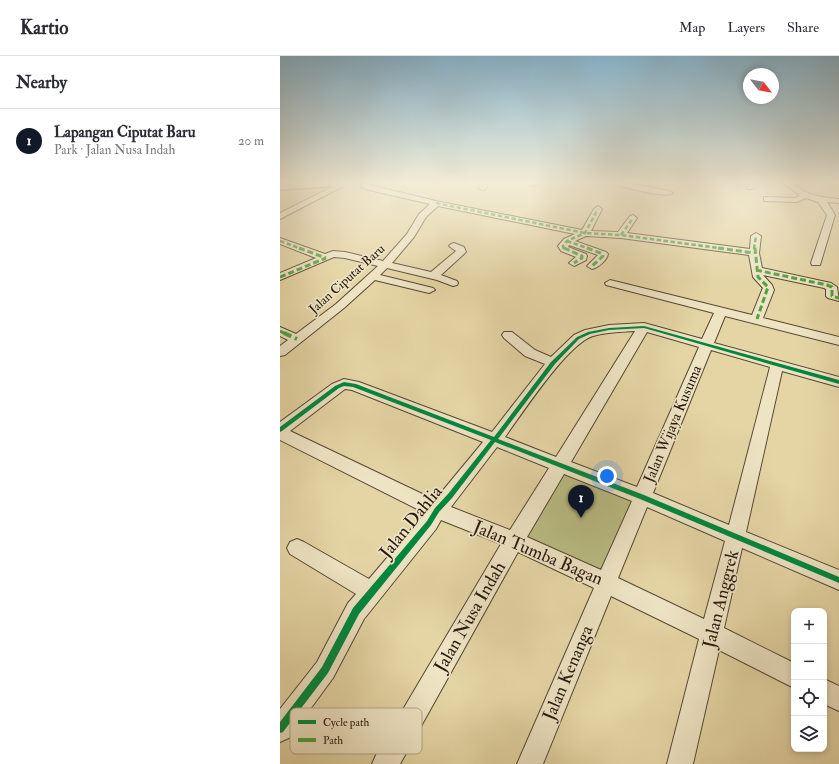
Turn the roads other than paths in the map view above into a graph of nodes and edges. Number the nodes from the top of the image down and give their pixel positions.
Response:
1 (422, 216) edge
2 (501, 216) edge
3 (595, 216) edge
4 (835, 216) edge
5 (633, 218) dead end
6 (585, 233) junction
7 (621, 235) junction
8 (756, 236) dead end
9 (280, 241) edge
10 (568, 241) junction
11 (454, 246) dead end
12 (754, 253) junction
13 (326, 258) junction
14 (574, 263) dead end
15 (816, 263) dead end
16 (385, 265) junction
17 (592, 266) dead end
18 (756, 270) junction
19 (372, 276) junction
20 (433, 276) junction
21 (280, 277) edge
22 (453, 283) dead end
23 (610, 283) dead end
24 (429, 290) dead end
25 (839, 298) edge
26 (721, 310) junction
27 (757, 320) junction
28 (644, 327) junction
29 (280, 331) edge
30 (508, 335) dead end
31 (297, 339) junction
32 (839, 341) edge
33 (706, 344) junction
34 (280, 352) edge
35 (553, 363) junction
36 (777, 365) junction
37 (839, 382) edge
38 (280, 431) edge
39 (495, 439) junction
40 (560, 465) junction
41 (642, 497) junction
42 (437, 510) junction
43 (736, 535) junction
44 (515, 541) junction
45 (296, 548) dead end
46 (839, 580) edge
47 (606, 583) junction
48 (372, 592) junction
49 (712, 634) junction
50 (791, 674) edge
51 (827, 693) edge
52 (839, 699) edge
53 (296, 708) edge
54 (418, 708) edge
55 (290, 716) edge
56 (280, 729) edge
57 (391, 754) edge
58 (385, 764) edge
59 (530, 764) edge
60 (680, 764) edge

1 - 16 street, Jalan Ciputat Baru
2 - 6 street
3 - 6 street
4 - 15 street
5 - 7 street
6 - 7 street
6 - 10 street
7 - 12 street
8 - 12 street
9 - 13 street
10 - 14 street
10 - 17 street
11 - 20 street
12 - 18 street
13 - 16 street
13 - 21 street
16 - 19 street, Jalan Ciputat Baru
16 - 20 street
18 - 25 street
18 - 27 street
19 - 24 street
19 - 31 street, Jalan Ciputat Baru
20 - 22 street
23 - 26 street
26 - 27 street
26 - 33 street, Jalan Wijaya Kusuma
27 - 32 street
28 - 33 street, Jalan Dahlia
28 - 35 street, Jalan Dahlia
28 - 40 street, Jalan Nusa Indah
29 - 31 street
30 - 35 street
31 - 34 street, Jalan Ciputat Baru
33 - 36 street, Jalan Dahlia
33 - 41 street, Jalan Wijaya Kusuma
35 - 39 street, Jalan Dahlia
36 - 37 street, Jalan Dahlia
36 - 43 street, Jalan Anggrek
38 - 39 street
38 - 42 street, Jalan Tumba Bagan
39 - 40 street
39 - 42 street, Jalan Dahlia
40 - 41 street
40 - 44 street, Jalan Nusa Indah
41 - 43 street
41 - 47 street, Jalan Wijaya Kusuma
42 - 44 street, Jalan Tumba Bagan
42 - 48 street, Jalan Dahlia
43 - 46 street
43 - 49 street, Jalan Anggrek
44 - 47 street, Jalan Tumba Bagan
44 - 54 street, Jalan Nusa Indah
45 - 48 street
47 - 49 street, Jalan Tumba Bagan
47 - 59 street, Jalan Kenanga
48 - 53 street, Jalan Dahlia
49 - 50 street, Jalan Tumba Bagan
49 - 60 street, Jalan Anggrek
51 - 52 street
55 - 56 street, Jalan Dahlia
57 - 58 street, Jalan Nusa Indah

